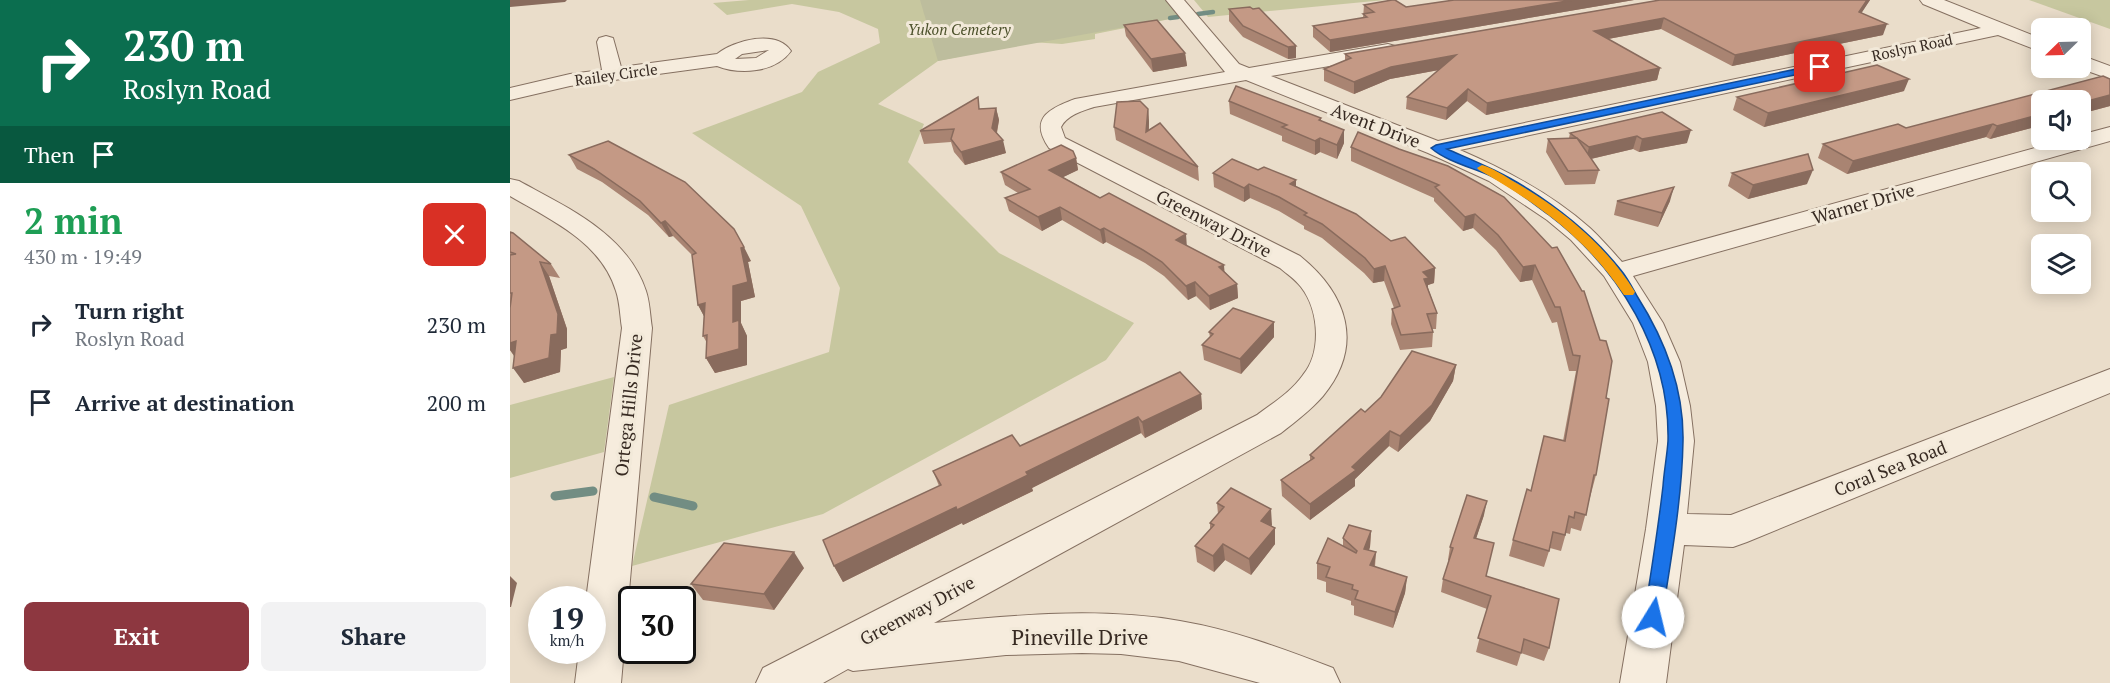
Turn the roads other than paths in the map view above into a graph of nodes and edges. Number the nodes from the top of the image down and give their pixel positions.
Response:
1 (1175, 0) edge
2 (1929, 0) edge
3 (2000, 29) junction
4 (606, 42) dead end
5 (2031, 42) edge
6 (1409, 46) edge
7 (723, 59) dead end
8 (2091, 66) edge
9 (613, 74) junction
10 (1245, 74) junction
11 (2110, 74) edge
12 (510, 94) edge
13 (2110, 134) edge
14 (1436, 148) junction
15 (512, 189) edge
16 (1616, 272) junction
17 (2110, 380) edge
18 (1666, 529) junction
19 (837, 652) junction
20 (598, 683) edge
21 (779, 683) edge
22 (1317, 683) edge
23 (1644, 683) edge

1 - 10 street, Avent Drive
2 - 3 street
3 - 5 street
3 - 14 street, Roslyn Road
4 - 9 street
6 - 10 street, Greenway Drive
7 - 9 street, Railey Circle
8 - 11 street
9 - 12 street, Railey Circle
10 - 14 street, Avent Drive
10 - 19 street, Greenway Drive
13 - 16 street, Warner Drive
14 - 16 street, Avent Drive
15 - 20 street, Ortega Hills Drive
16 - 18 street, Avent Drive
17 - 18 street, Coral Sea Road
18 - 23 street, Avent Drive
19 - 21 street, Greenway Drive
19 - 22 street, Pineville Drive

